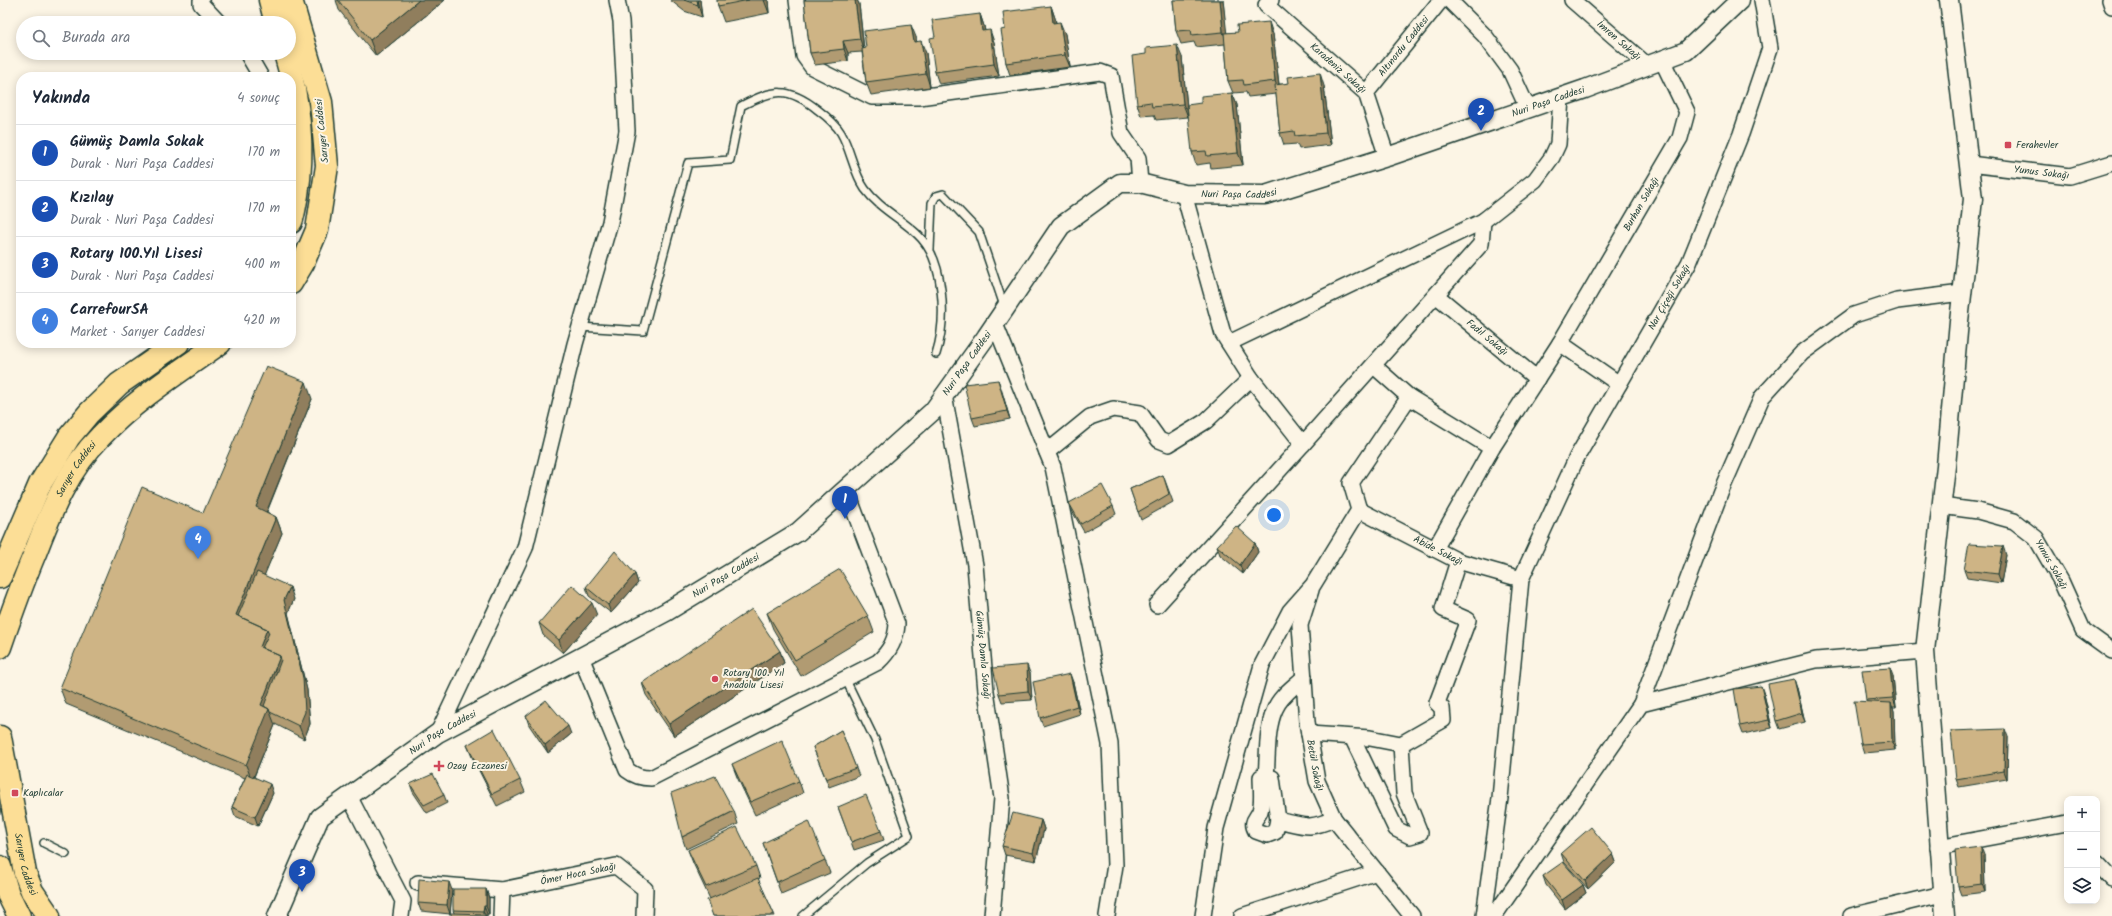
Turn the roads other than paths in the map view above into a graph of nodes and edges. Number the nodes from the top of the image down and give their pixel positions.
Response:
1 (201, 0) edge
2 (270, 0) edge
3 (291, 0) edge
4 (618, 0) edge
5 (797, 0) edge
6 (1271, 0) edge
7 (1441, 0) edge
8 (1449, 0) edge
9 (1572, 0) edge
10 (1762, 0) edge
11 (1953, 0) edge
12 (2110, 0) edge
13 (1736, 1) edge
14 (2112, 6) edge
15 (212, 16) edge
16 (274, 16) edge
17 (296, 16) edge
18 (296, 18) edge
19 (251, 60) edge
20 (287, 60) edge
21 (1655, 63) junction
22 (258, 72) edge
23 (290, 72) edge
24 (296, 93) edge
25 (1366, 93) junction
26 (1561, 97) junction
27 (1528, 109) junction
28 (1387, 157) junction
29 (1969, 164) junction
30 (2112, 164) edge
31 (1140, 183) junction
32 (1184, 194) junction
33 (296, 195) edge
34 (1483, 221) junction
35 (930, 249) junction
36 (296, 275) edge
37 (1962, 293) junction
38 (1437, 296) junction
39 (1005, 309) junction
40 (995, 324) junction
41 (580, 327) junction
42 (1229, 343) junction
43 (1560, 343) junction
44 (171, 348) edge
45 (213, 348) edge
46 (936, 354) dead end
47 (1374, 366) junction
48 (1251, 378) junction
49 (1537, 379) junction
50 (1619, 384) junction
51 (944, 395) junction
52 (1409, 397) junction
53 (1303, 444) junction
54 (1492, 448) junction
55 (1047, 452) junction
56 (846, 489) junction
57 (1941, 506) junction
58 (1360, 510) junction
59 (1435, 549) junction
60 (1458, 561) junction
61 (0, 578) edge
62 (1521, 579) junction
63 (1312, 585) junction
64 (1157, 605) dead end
65 (0, 647) edge
66 (1925, 651) junction
67 (2112, 651) edge
68 (580, 657) junction
69 (1304, 677) junction
70 (846, 680) junction
71 (1641, 704) junction
72 (438, 733) junction
73 (1309, 734) junction
74 (1352, 736) junction
75 (0, 737) edge
76 (1401, 744) junction
77 (1266, 777) junction
78 (349, 796) junction
79 (1334, 819) junction
80 (1278, 820) junction
81 (2064, 824) edge
82 (44, 843) dead end
83 (1938, 848) junction
84 (66, 854) dead end
85 (2100, 866) edge
86 (0, 867) edge
87 (1377, 872) junction
88 (2112, 879) edge
89 (418, 883) edge
90 (502, 890) junction
91 (1942, 894) junction
92 (19, 916) edge
93 (49, 916) edge
94 (277, 916) edge
95 (401, 916) edge
96 (501, 916) edge
97 (644, 916) edge
98 (803, 916) edge
99 (992, 916) edge
100 (1107, 916) edge
101 (1203, 916) edge
102 (1242, 916) edge
103 (1412, 916) edge
104 (1484, 916) edge
105 (1494, 916) edge
106 (1852, 916) edge
107 (1944, 916) edge

1 - 15 street
2 - 16 main road
3 - 17 main road, Sarıyer Caddesi
4 - 41 street
5 - 31 street
6 - 25 street, Karadeniz Sokağı
7 - 25 street, Altınordu Caddesi
8 - 27 street
9 - 21 street, İmren Sokağı
10 - 50 street, Nar Çiçeği Sokağı
11 - 29 street
12 - 14 street
13 - 21 street, Nuri Paşa Caddesi
18 - 36 main road, Sarıyer Caddesi
19 - 22 street
20 - 23 main road, Sarıyer Caddesi
21 - 26 street, Nuri Paşa Caddesi
21 - 43 street, Burhan Sokağı
24 - 33 main road, Sarıyer Caddesi
25 - 28 street, Karadeniz Sokağı
26 - 27 street, Nuri Paşa Caddesi
26 - 34 street
27 - 28 street, Nuri Paşa Caddesi
28 - 32 street, Nuri Paşa Caddesi
29 - 30 street, Yunus Sokağı
29 - 37 street
31 - 32 street, Nuri Paşa Caddesi
31 - 39 street, Nuri Paşa Caddesi
32 - 42 street
34 - 38 street
34 - 42 street
35 - 39 lane
35 - 41 lane
35 - 46 lane
37 - 57 street
37 - 71 street
38 - 47 street
38 - 49 street, Fadıl Sokağı
39 - 40 street, Nuri Paşa Caddesi
40 - 51 street, Nuri Paşa Caddesi
40 - 55 street
41 - 72 street
42 - 48 street
43 - 49 street, Burhan Sokağı
43 - 50 street
44 - 61 main road
45 - 65 main road, Sarıyer Caddesi
47 - 52 street
47 - 53 street
48 - 53 street
48 - 55 street
49 - 54 street, Burhan Sokağı
50 - 62 street, Nar Çiçeği Sokağı
51 - 56 street, Nuri Paşa Caddesi
51 - 99 street, Gümüş Damla Sokağı
52 - 54 street
52 - 58 street
53 - 64 street
54 - 59 street, Burhan Sokağı
55 - 100 street
56 - 68 street, Nuri Paşa Caddesi
56 - 70 street
57 - 66 street
57 - 67 street, Yunus Sokağı
58 - 59 street, Abide Sokağı
58 - 63 street
59 - 60 street, Abide Sokağı
60 - 62 street, Abide Sokağı
60 - 76 street
62 - 104 street, Nar Çiçeği Sokağı
63 - 69 street, Betül Sokağı
63 - 101 street
66 - 71 street
66 - 83 street
68 - 70 street
68 - 72 street, Nuri Paşa Caddesi
69 - 73 street, Betül Sokağı
69 - 77 street
70 - 98 lane
71 - 105 street
72 - 78 street, Nuri Paşa Caddesi
73 - 74 street
73 - 79 street, Betül Sokağı
74 - 76 street
74 - 76 street
75 - 93 main road, Sarıyer Caddesi
77 - 80 street
77 - 80 street
78 - 94 street, Nuri Paşa Caddesi
78 - 95 street
79 - 80 street
79 - 87 street, Betül Sokağı
81 - 83 street
82 - 84 lane
83 - 91 street
85 - 88 street
86 - 92 main road
87 - 102 street
87 - 103 street, Betül Sokağı
89 - 90 street
90 - 96 street
90 - 97 street, Ömer Hoca Sokağı
91 - 106 street
91 - 107 street

